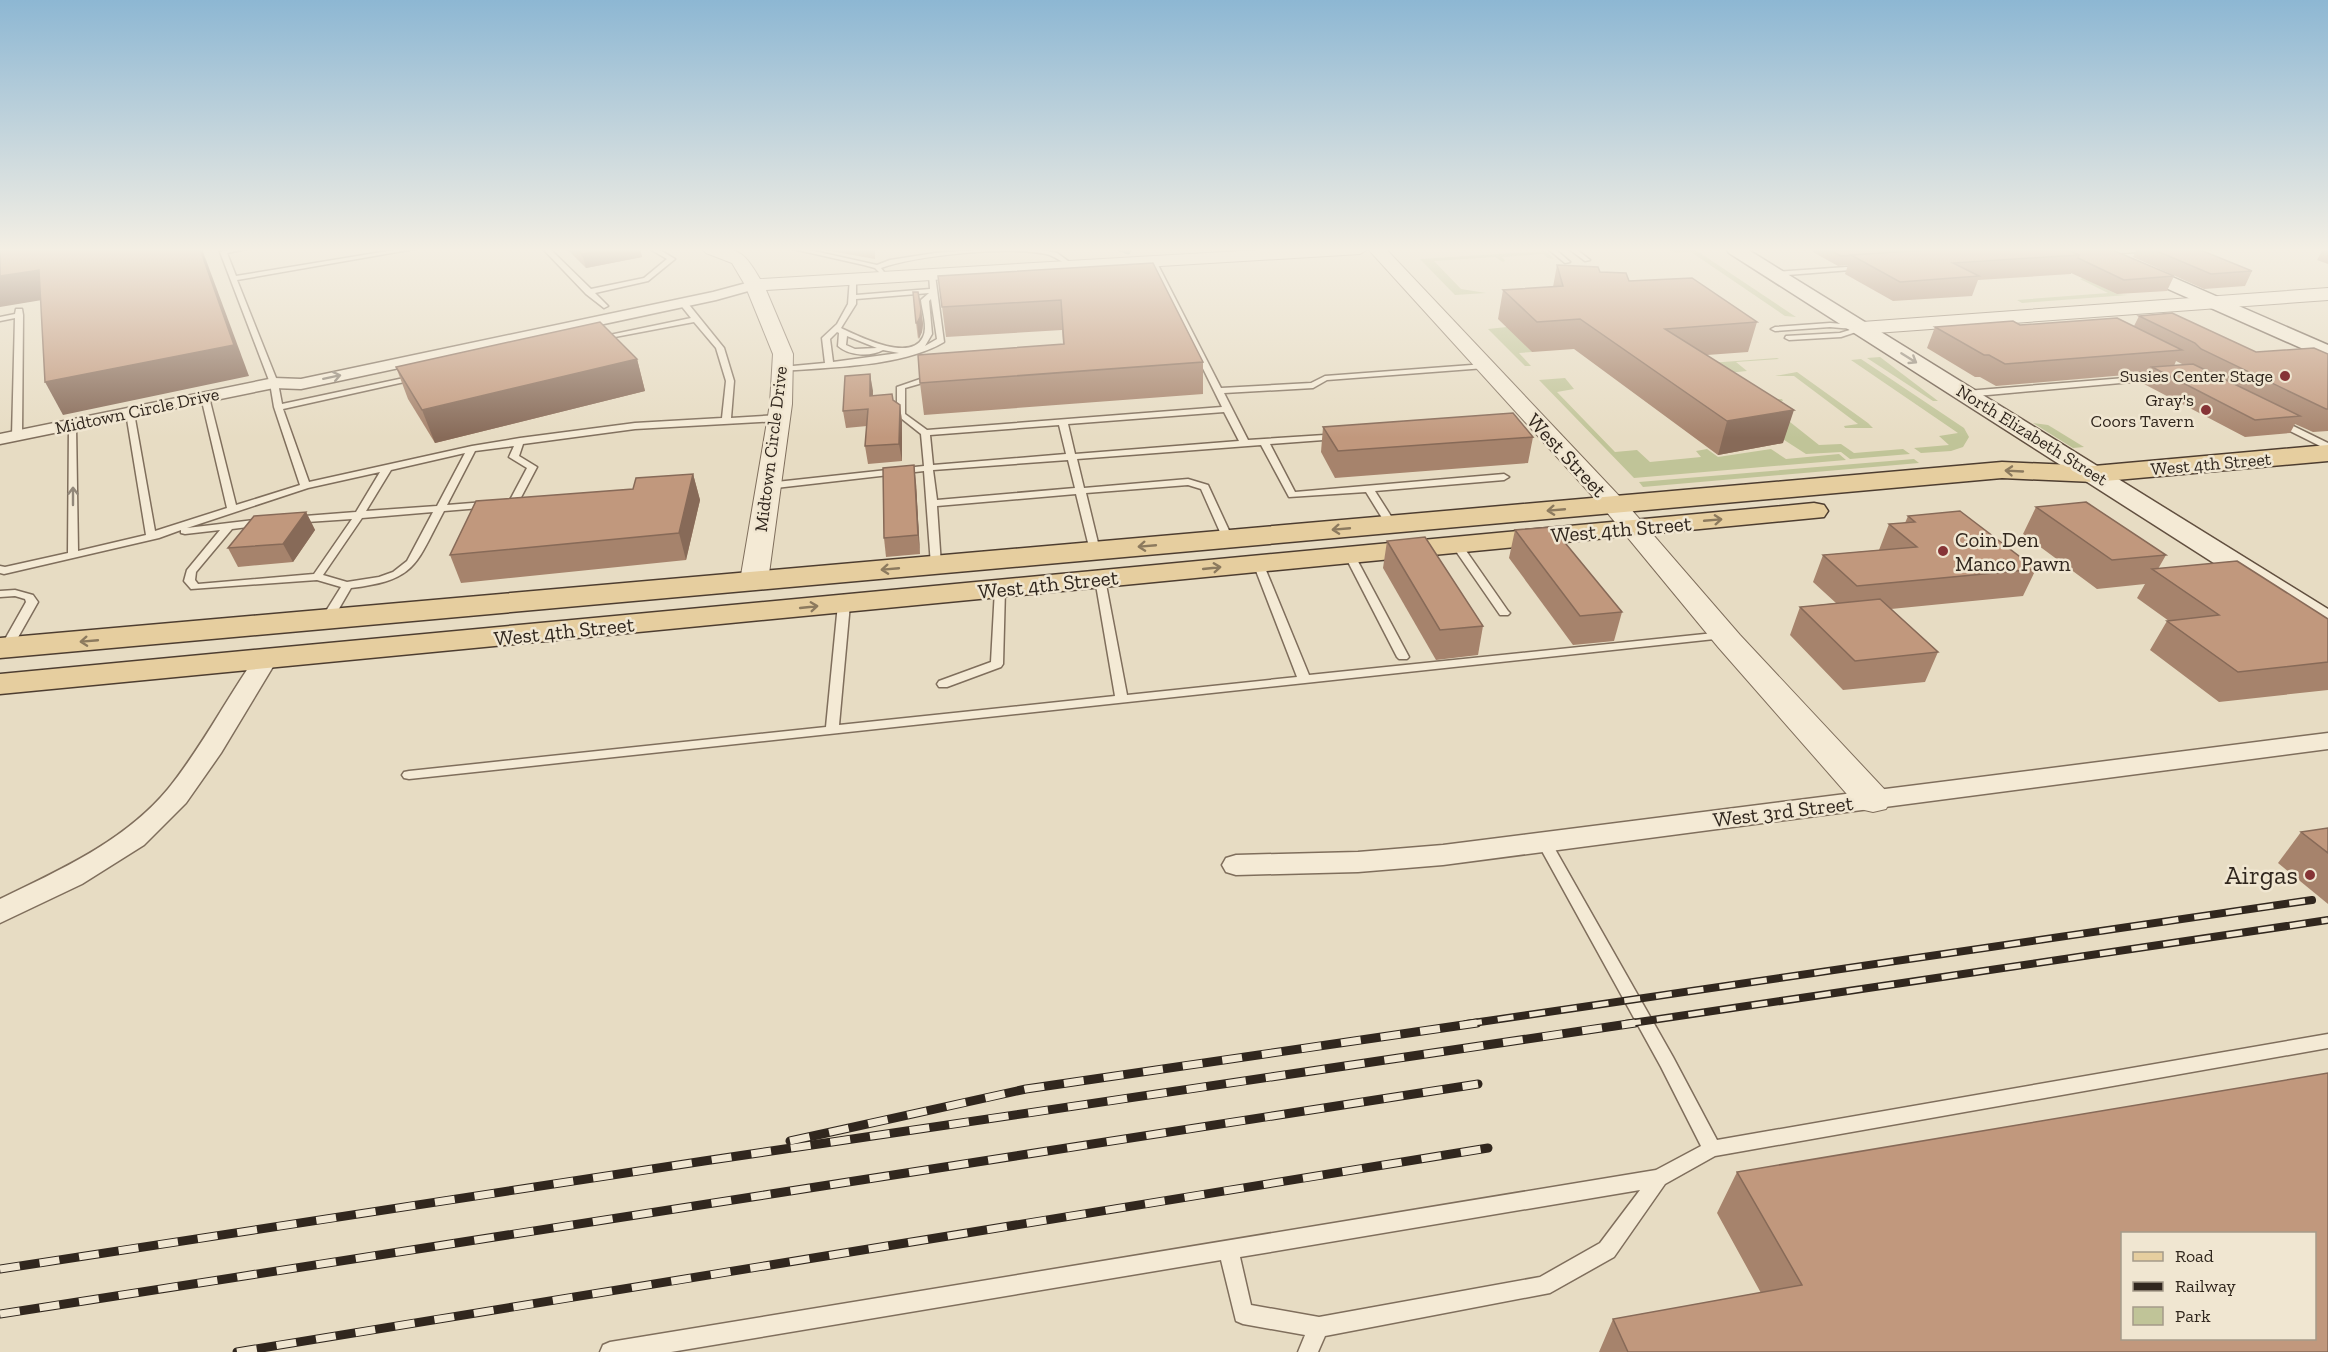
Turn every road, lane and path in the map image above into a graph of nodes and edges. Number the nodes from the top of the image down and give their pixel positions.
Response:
1 (247, 312) edge
2 (576, 312) edge
3 (640, 312) edge
4 (690, 312) edge
5 (765, 312) edge
6 (847, 312) edge
7 (926, 312) edge
8 (937, 312) edge
9 (1179, 312) edge
10 (1435, 312) edge
11 (1836, 312) edge
12 (2125, 312) edge
13 (2236, 312) edge
14 (0, 319) edge
15 (696, 319) junction
16 (1862, 328) junction
17 (1775, 329) dead end
18 (840, 330) junction
19 (1789, 338) dead end
20 (595, 339) edge
21 (889, 349) junction
22 (2328, 353) edge
23 (930, 362) edge
24 (829, 364) junction
25 (1485, 366) junction
26 (782, 369) junction
27 (425, 376) edge
28 (2176, 376) edge
29 (274, 383) junction
30 (1218, 391) junction
31 (1966, 394) junction
32 (205, 398) junction
33 (278, 407) junction
34 (1227, 409) junction
35 (130, 413) junction
36 (778, 417) junction
37 (2272, 418) edge
38 (726, 421) junction
39 (1063, 422) junction
40 (72, 425) junction
41 (925, 433) junction
42 (1346, 435) edge
43 (8, 438) edge
44 (520, 441) junction
45 (1264, 442) junction
46 (1245, 444) junction
47 (2328, 447) edge
48 (472, 449) junction
49 (2328, 453) edge
50 (1073, 458) junction
51 (388, 467) junction
52 (928, 468) junction
53 (2094, 474) junction
54 (1504, 477) dead end
55 (305, 486) junction
56 (767, 486) junction
57 (1369, 489) junction
58 (1081, 491) junction
59 (932, 503) junction
60 (440, 508) junction
61 (232, 510) junction
62 (359, 515) junction
63 (1624, 516) junction
64 (1391, 524) junction
65 (230, 525) junction
66 (151, 536) junction
67 (1228, 539) junction
68 (1456, 544) junction
69 (1349, 554) junction
70 (73, 555) junction
71 (1258, 563) junction
72 (936, 565) junction
73 (1097, 565) junction
74 (2, 570) edge
75 (317, 577) junction
76 (754, 581) junction
77 (347, 585) junction
78 (1000, 588) junction
79 (2, 594) edge
80 (844, 604) junction
81 (1504, 613) dead end
82 (327, 620) junction
83 (2328, 622) edge
84 (1724, 635) junction
85 (3, 648) edge
86 (1403, 657) dead end
87 (265, 660) junction
88 (1304, 679) junction
89 (0, 684) edge
90 (943, 684) dead end
91 (1122, 699) junction
92 (832, 730) junction
93 (2328, 741) edge
94 (409, 775) dead end
95 (1873, 800) junction
96 (1544, 843) junction
97 (1236, 865) dead end
98 (0, 912) edge
99 (2328, 1041) edge
100 (1712, 1149) junction
101 (1659, 1178) junction
102 (1229, 1250) junction
103 (1319, 1327) junction
104 (610, 1352) edge
105 (1308, 1352) edge

1 - 29 lane
2 - 29 street, Midtown Circle Drive
29 -> 3 street, Midtown Circle Drive
4 - 15 lane
5 - 26 street, Midtown Circle Drive
6 - 18 lane
7 - 21 lane
8 - 24 lane
9 - 30 lane
10 - 25 street, West Street
11 - 16 main road, North Elizabeth Street
12 - 16 street
13 - 22 main road
14 - 43 lane
15 - 20 lane
15 - 38 lane
16 - 17 lane
16 - 19 lane
16 -> 31 main road, North Elizabeth Street
18 - 21 lane
18 - 21 lane
18 - 24 lane
23 - 41 lane
24 - 26 lane
25 - 30 lane
25 - 63 street, West Street
26 - 36 street, Midtown Circle Drive
27 - 33 lane
28 - 31 lane
29 - 32 street, Midtown Circle Drive
29 - 33 lane
30 - 34 lane
31 - 53 main road, North Elizabeth Street
32 - 35 street, Midtown Circle Drive
32 - 61 lane
33 - 55 lane
34 - 39 lane
34 - 46 lane
35 - 40 street, Midtown Circle Drive
35 - 66 lane
36 - 38 lane
36 - 56 street, Midtown Circle Drive
37 - 47 lane
38 - 44 lane
39 - 41 lane
39 - 50 lane
40 - 43 street, Midtown Circle Drive
70 -> 40 lane
41 - 52 lane
42 - 45 lane
44 - 48 lane
44 - 60 lane
45 - 46 lane
45 - 57 lane
46 - 50 lane
48 - 51 lane
48 - 60 lane
49 - 53 main road, West 4th Street
50 - 52 lane
50 - 58 lane
51 - 55 lane
51 - 62 lane
52 - 56 lane
52 - 59 lane
53 - 63 main road, West 4th Street
53 - 83 main road, North Elizabeth Street
54 - 57 lane
55 - 61 lane
56 - 76 street, Midtown Circle Drive
57 - 64 lane
58 - 59 lane
58 - 67 lane
58 - 73 lane
59 - 72 lane
60 - 62 lane
60 - 77 lane
61 - 66 lane
62 - 65 lane
62 - 75 lane
63 -> 64 main road, West 4th Street
63 - 68 main road, West 4th Street
63 - 84 street, West Street
64 -> 67 main road, West 4th Street
65 - 66 lane
65 - 75 lane
66 - 70 lane
67 -> 73 main road, West 4th Street
68 - 69 main road, West 4th Street
68 - 81 lane
69 - 71 main road, West 4th Street
69 - 86 lane
70 - 74 lane
73 -> 71 main road, West 4th Street
71 - 88 lane
72 - 73 main road, West 4th Street
72 -> 76 main road, West 4th Street
73 - 78 main road, West 4th Street
73 - 91 lane
74 - 79 lane
75 - 77 lane
76 - 82 main road, West 4th Street
76 - 89 main road
77 - 82 lane
78 - 80 main road, West 4th Street
78 - 90 lane
79 - 85 lane
87 -> 80 main road, West 4th Street
80 - 92 lane
82 -> 85 main road, West 4th Street
84 - 88 lane
84 - 95 street, West Street
87 - 89 main road, West 4th Street
87 - 98 street
88 - 91 lane
91 - 92 lane
92 - 94 lane
93 - 95 street, West 3rd Street
95 - 96 street, West 3rd Street
96 - 97 street, West 3rd Street
96 - 100 lane
99 - 100 lane
100 - 101 lane
101 - 102 lane
101 - 103 lane
102 - 103 lane
102 - 104 lane
103 - 105 lane

